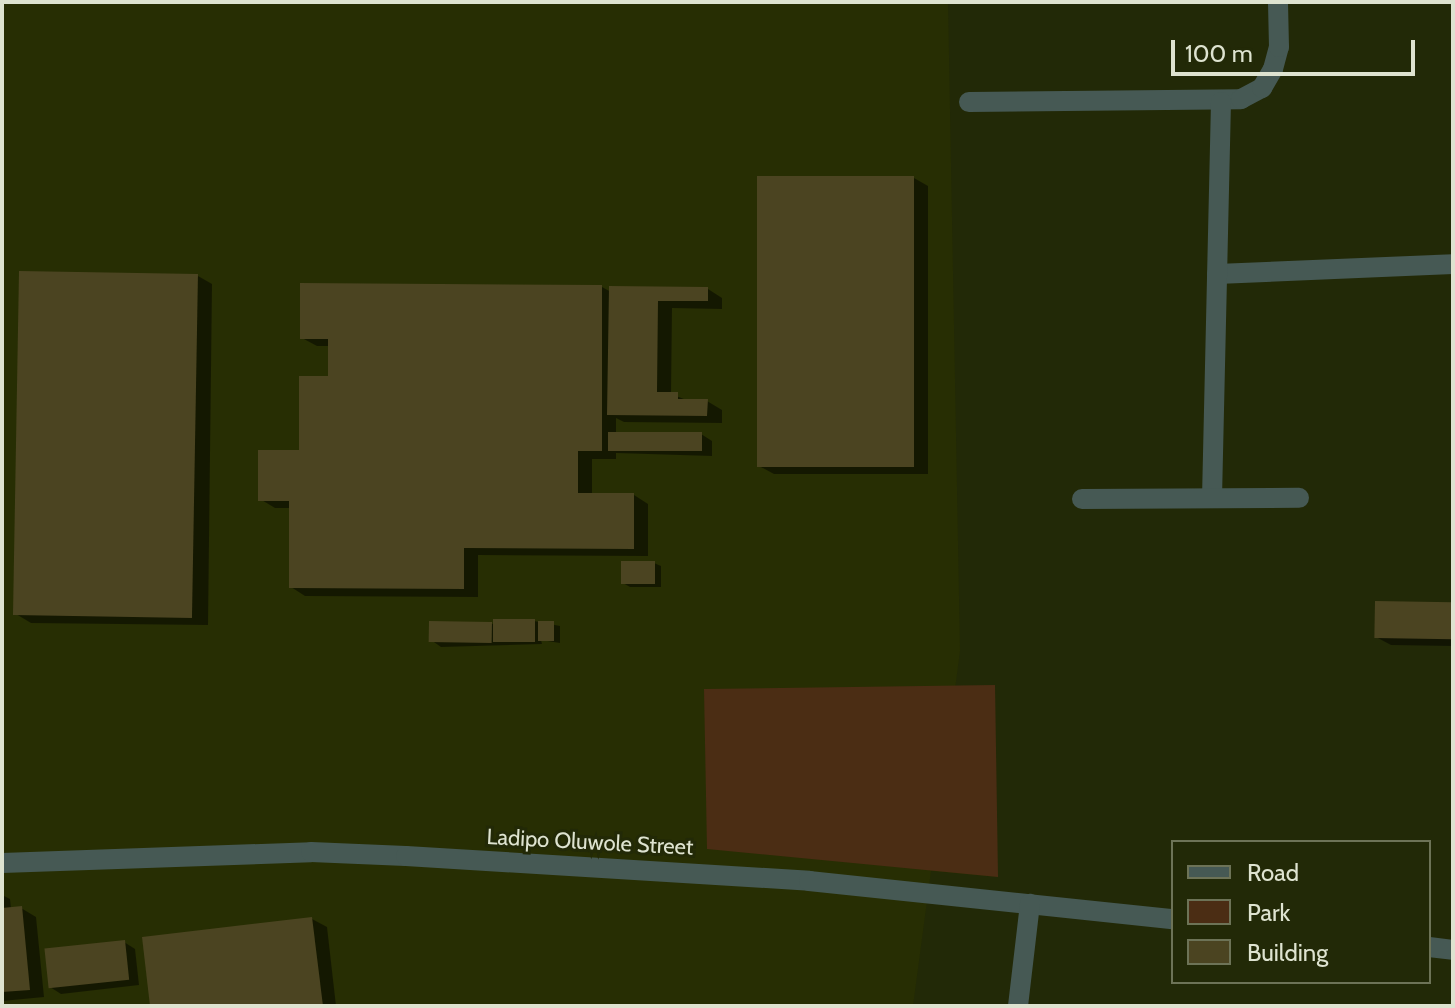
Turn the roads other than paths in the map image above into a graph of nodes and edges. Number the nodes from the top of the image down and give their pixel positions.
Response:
1 (1278, 2) edge
2 (969, 102) dead end
3 (1221, 102) junction
4 (1453, 264) edge
5 (1217, 274) junction
6 (1212, 498) junction
7 (1299, 498) dead end
8 (1082, 499) dead end
9 (2, 863) edge
10 (1030, 904) junction
11 (1171, 919) edge
12 (1431, 947) edge
13 (1453, 950) edge
14 (1018, 1006) edge

1 - 3 street
2 - 3 street
3 - 5 street
4 - 5 street
5 - 6 street
6 - 7 street
6 - 8 street
9 - 10 street, Ladipo Oluwole Street
10 - 11 street, Ladipo Oluwole Street
10 - 14 street
12 - 13 street

